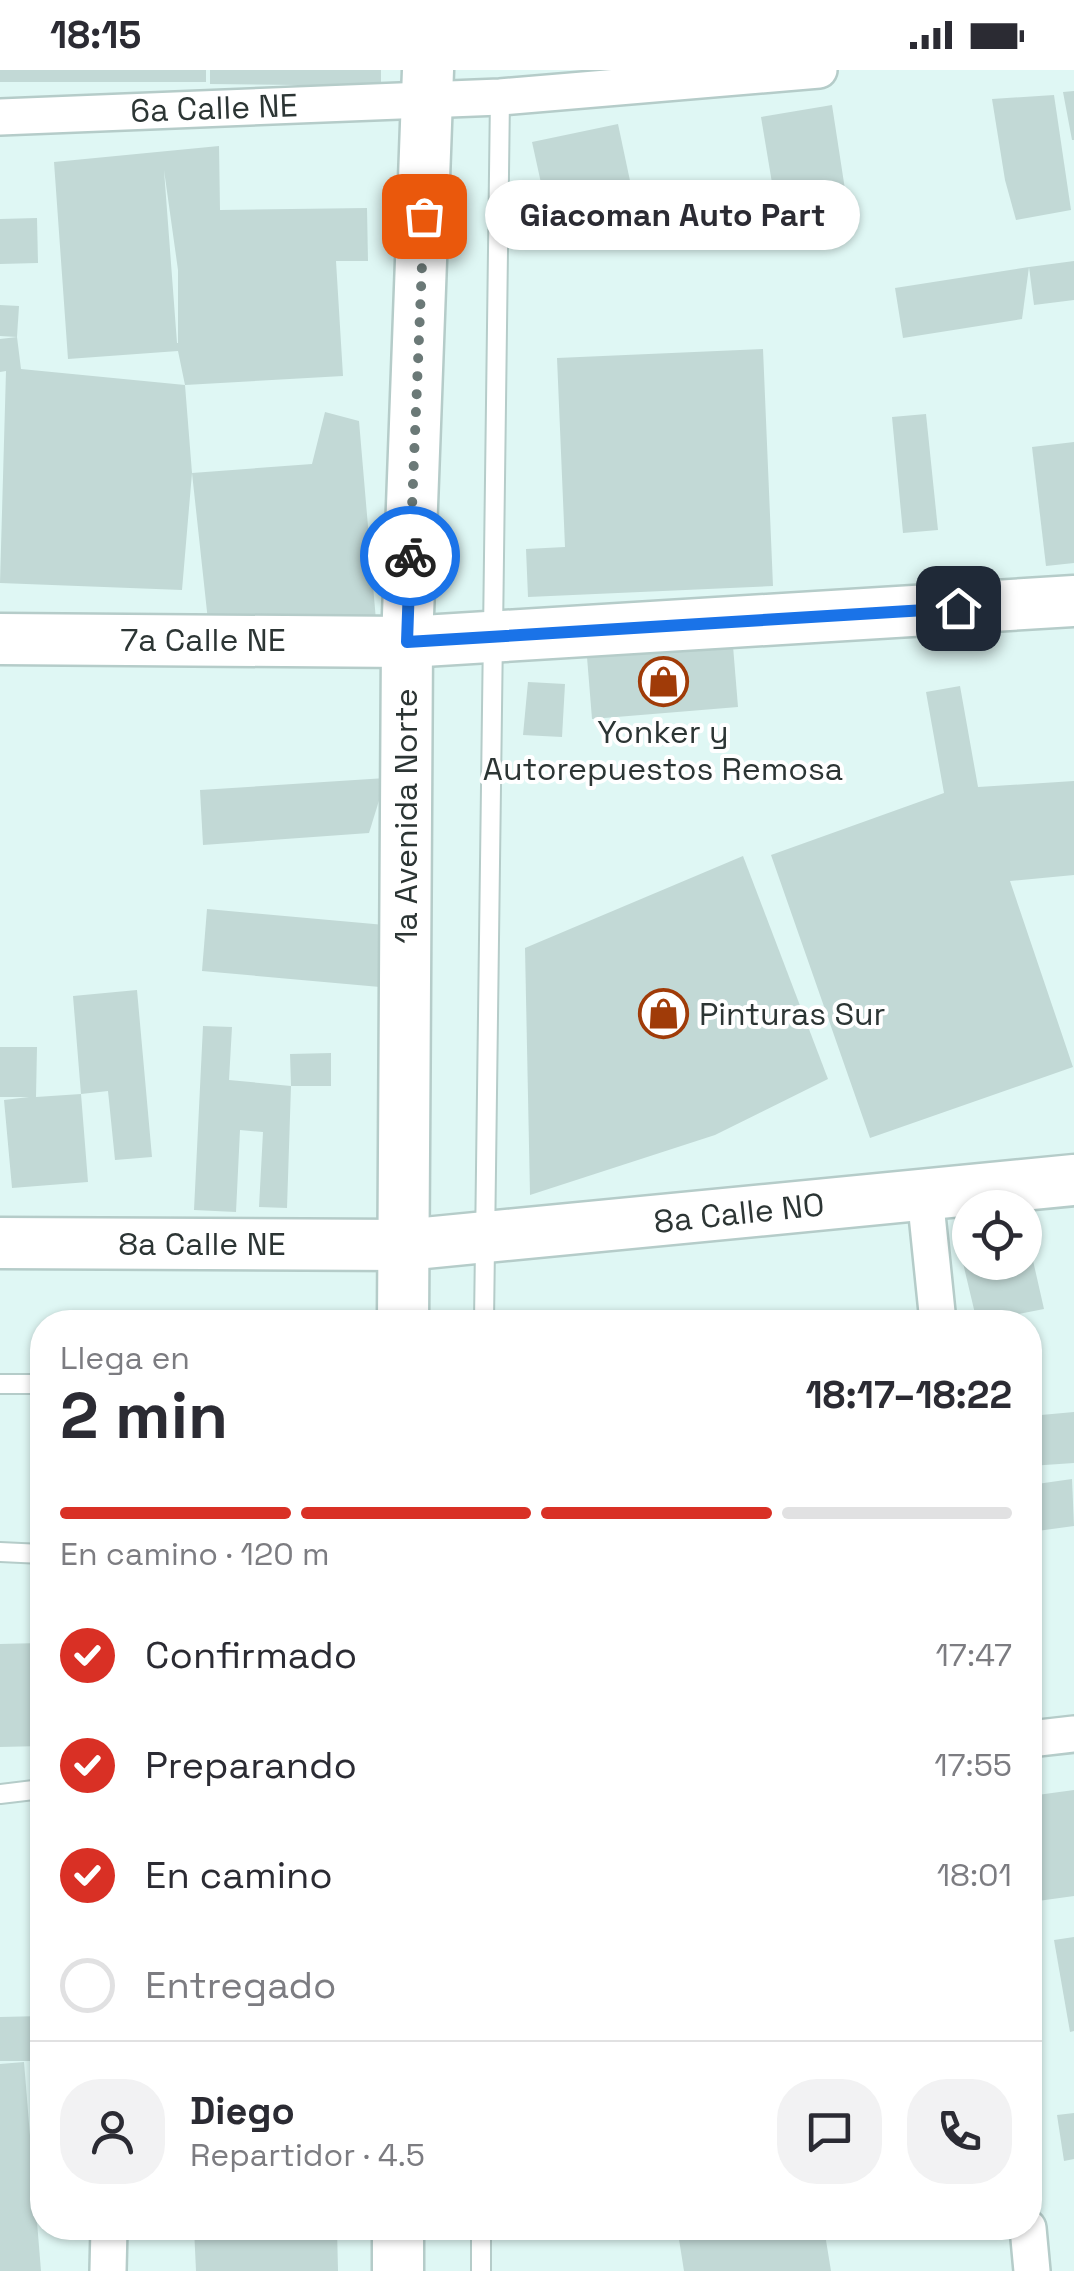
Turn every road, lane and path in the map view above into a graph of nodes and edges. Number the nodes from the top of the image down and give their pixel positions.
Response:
1 (820, 70) edge
2 (428, 85) edge
3 (500, 98) junction
4 (0, 116) edge
5 (1074, 602) edge
6 (491, 636) junction
7 (0, 638) edge
8 (407, 642) junction
9 (1074, 1180) edge
10 (926, 1195) junction
11 (486, 1237) junction
12 (0, 1244) edge
13 (404, 1246) junction
14 (403, 1310) edge
15 (484, 1310) edge
16 (937, 1310) edge
17 (0, 1384) edge
18 (30, 1384) edge
19 (0, 1552) edge
20 (30, 1553) edge
21 (1074, 1734) edge
22 (1042, 1738) edge
23 (30, 1790) edge
24 (0, 1794) edge
25 (109, 2240) edge
26 (398, 2240) edge
27 (481, 2240) edge
28 (1029, 2240) edge
29 (108, 2271) edge
30 (398, 2271) edge
31 (482, 2271) edge
32 (1032, 2271) edge

1 - 3 street, 6a Calle NE
2 - 3 street, 6a Calle NE
2 - 4 street, 6a Calle NE
2 - 8 street, 1a Avenida Norte
3 - 6 lane
5 - 6 street, 7a Calle NE
6 - 8 street, 7a Calle NE
6 - 11 lane
7 - 8 street, 7a Calle NE
8 - 13 street, 1a Avenida Norte
9 - 10 street, 8a Calle NO
10 - 11 street, 8a Calle NO
10 - 16 street
11 - 13 street, 8a Calle NO
11 - 15 lane
12 - 13 street, 8a Calle NE
13 - 14 street, 1a Avenida Norte
17 - 18 lane
19 - 20 lane
21 - 22 street
23 - 24 lane
25 - 29 street
26 - 30 street
27 - 31 lane
28 - 32 street

